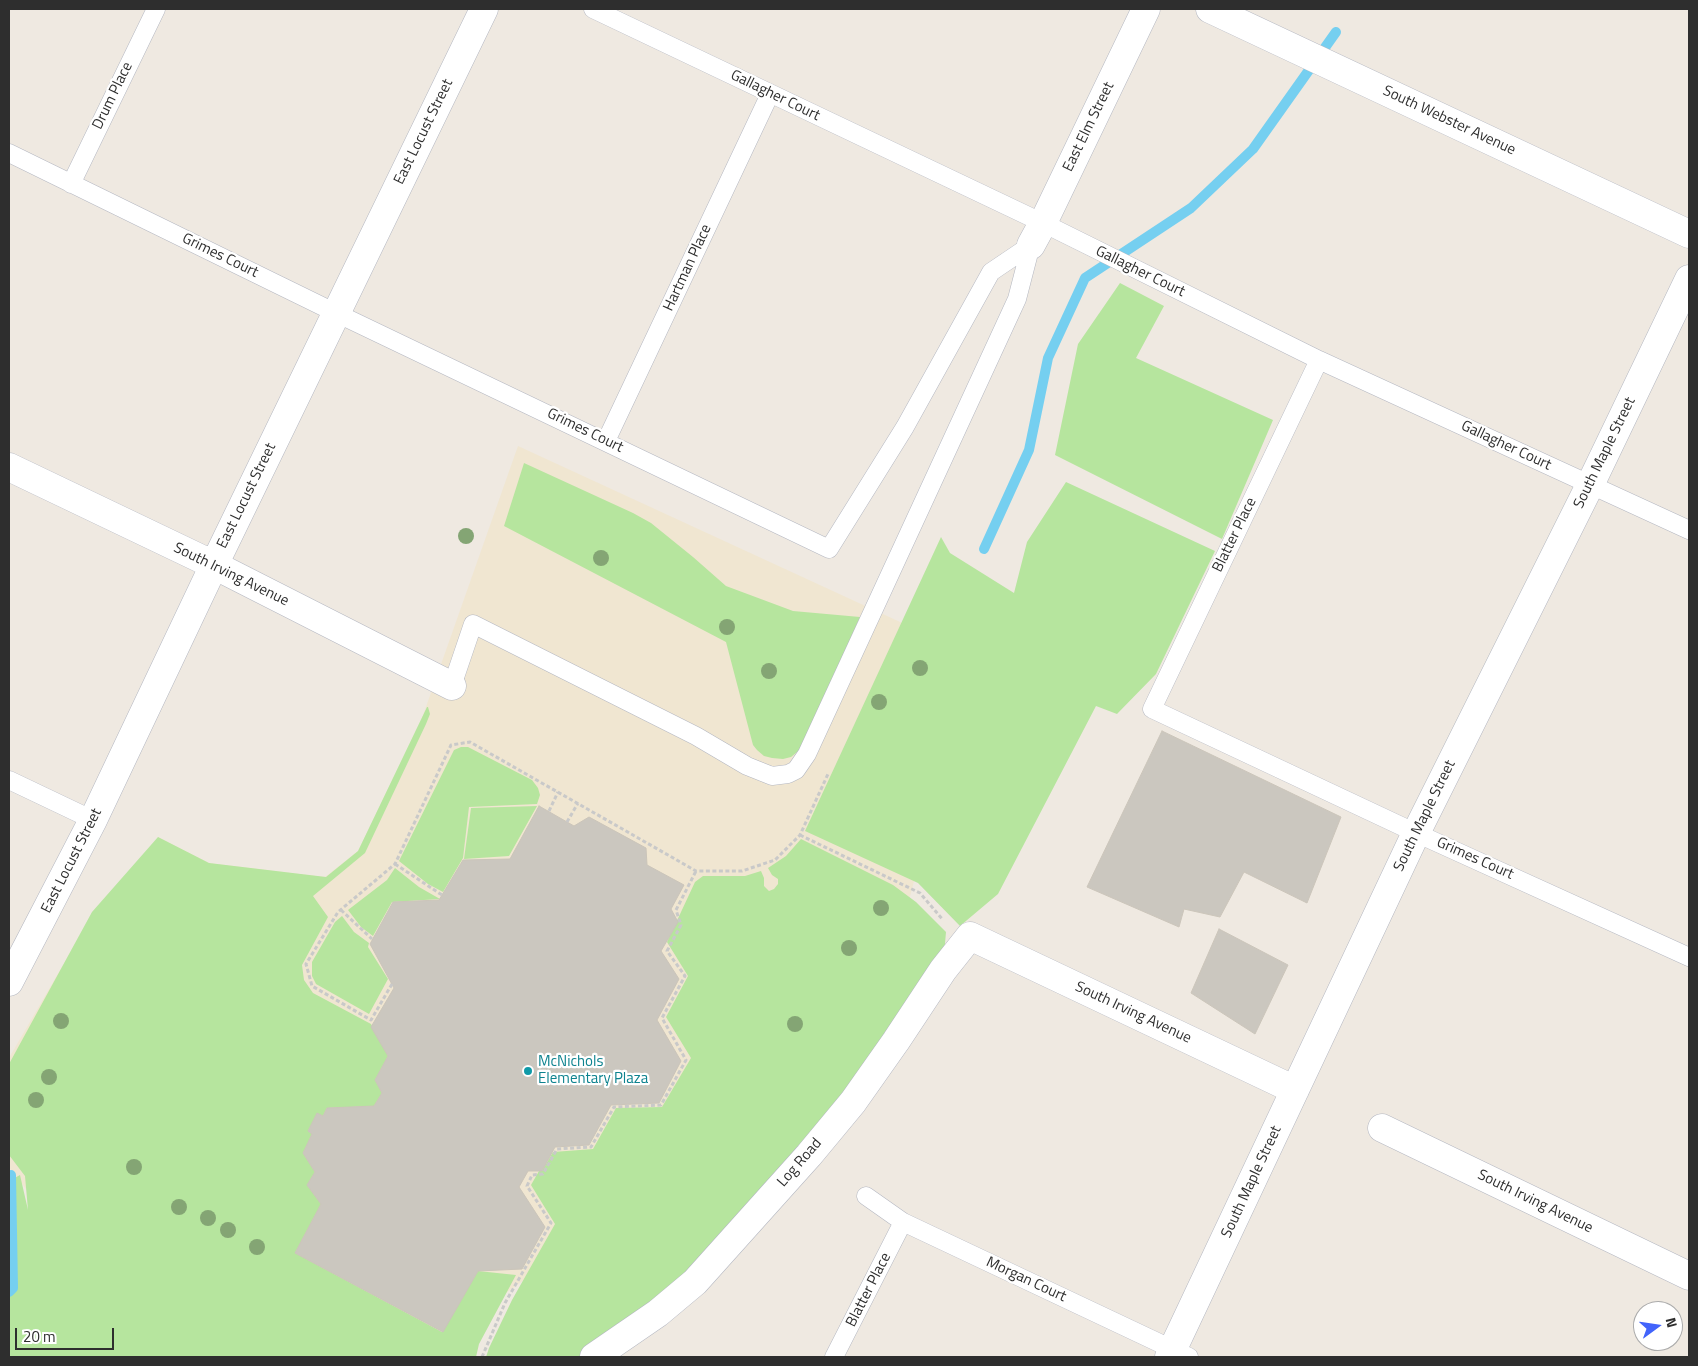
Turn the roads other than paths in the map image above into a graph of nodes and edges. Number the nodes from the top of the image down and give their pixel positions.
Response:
1 (156, 9) edge
2 (484, 9) edge
3 (593, 9) edge
4 (1146, 9) edge
5 (1210, 9) edge
6 (770, 94) junction
7 (9, 153) edge
8 (71, 184) junction
9 (1037, 234) junction
10 (1689, 234) edge
11 (1689, 279) edge
12 (336, 313) junction
13 (1319, 360) junction
14 (606, 441) junction
15 (9, 467) edge
16 (1590, 485) junction
17 (1689, 530) edge
18 (214, 566) junction
19 (452, 686) joint
20 (1152, 709) joint
21 (9, 780) edge
22 (93, 820) junction
23 (1416, 833) junction
24 (966, 941) joint
25 (1689, 957) edge
26 (9, 982) edge
27 (1295, 1090) junction
28 (1382, 1128) dead end
29 (866, 1196) dead end
30 (903, 1222) junction
31 (1689, 1276) edge
32 (1177, 1355) edge
33 (594, 1357) edge
34 (834, 1357) edge

1 - 8 lane, Drum Place
2 - 12 street, East Locust Street
3 - 6 lane, Gallagher Court
4 - 9 street, East Elm Street
5 - 10 street, South Webster Avenue
6 - 9 lane, Gallagher Court
6 - 14 lane, Hartman Place
7 - 8 lane, Grimes Court
8 - 12 lane, Grimes Court
9 - 13 lane, Gallagher Court
9 - 14 lane, Grimes Court
9 - 19 lane
11 - 16 street, South Maple Street
12 - 14 lane, Grimes Court
12 - 18 street, East Locust Street
13 - 16 lane, Gallagher Court
13 - 20 lane, Blatter Place
15 - 18 street, South Irving Avenue
16 - 17 lane, Gallagher Court
16 - 23 street, South Maple Street
18 - 19 street, South Irving Avenue
18 - 22 street, East Locust Street
20 - 23 lane, Grimes Court
21 - 22 lane
22 - 26 street, East Locust Street
23 - 25 lane, Grimes Court
23 - 27 street, South Maple Street
24 - 27 street, South Irving Avenue
24 - 33 street, Log Road
27 - 32 street, South Maple Street
28 - 31 street, South Irving Avenue
29 - 30 lane, Morgan Court
30 - 32 lane, Morgan Court
30 - 34 lane, Blatter Place

